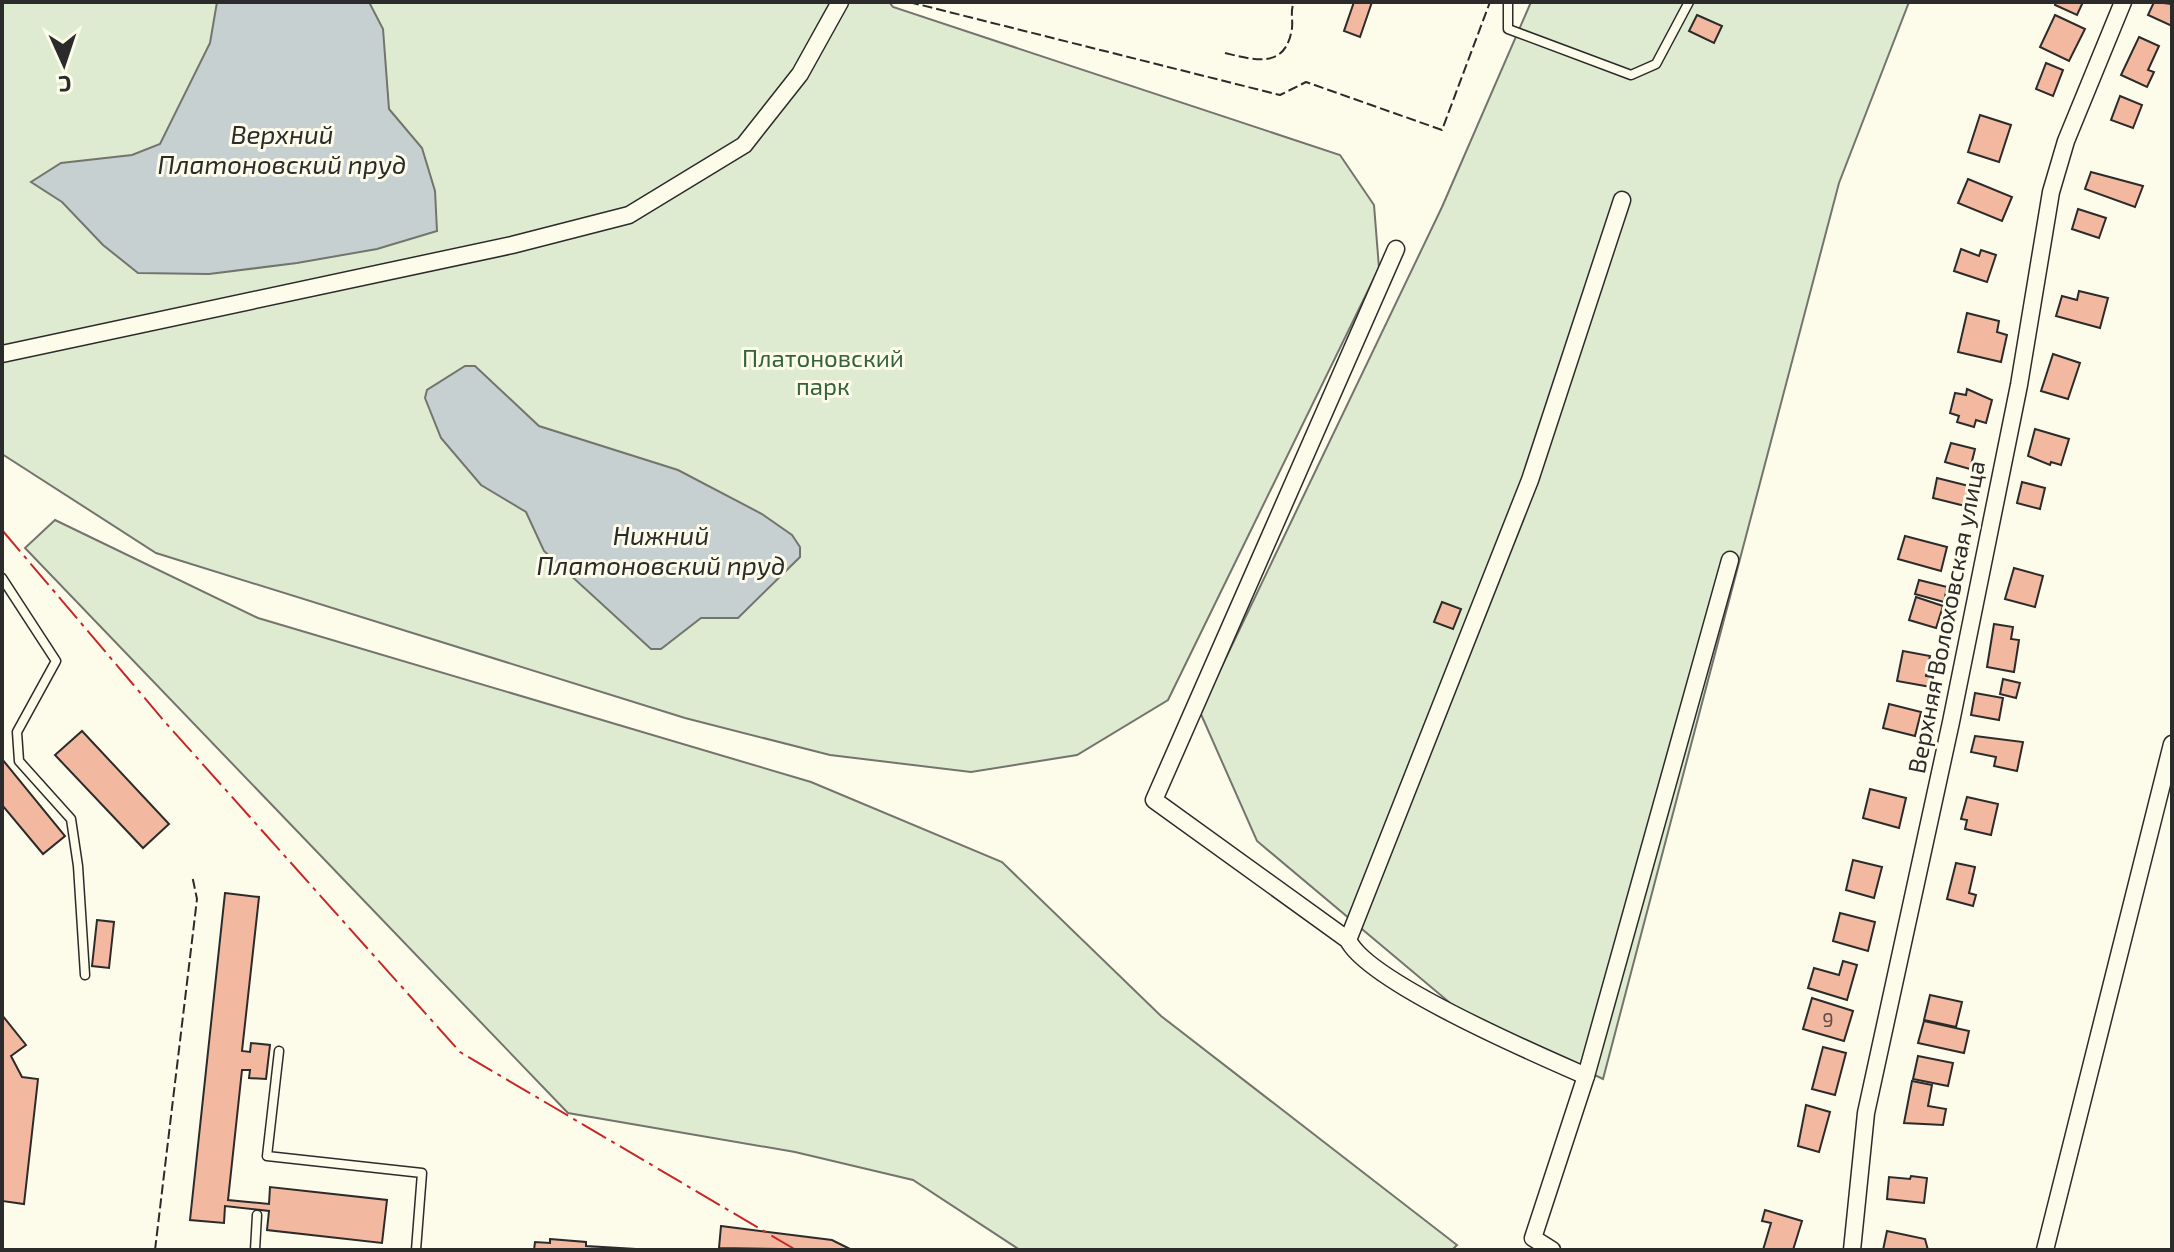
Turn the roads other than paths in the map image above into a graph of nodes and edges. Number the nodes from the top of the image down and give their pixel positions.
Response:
1 (840, 2) edge
2 (1508, 2) edge
3 (1689, 2) edge
4 (2123, 2) edge
5 (1622, 200) dead end
6 (1396, 249) dead end
7 (2, 354) edge
8 (1730, 560) dead end
9 (2, 578) edge
10 (2172, 744) edge
11 (1348, 940) junction
12 (85, 975) dead end
13 (279, 1051) dead end
14 (1586, 1076) junction
15 (257, 1215) dead end
16 (255, 1250) edge
17 (416, 1250) edge
18 (1552, 1250) edge
19 (1852, 1250) edge
20 (2045, 1250) edge

1 - 7 street
2 - 3 lane
4 - 19 street, Верхняя Волоховская улица
5 - 11 street
6 - 11 street
8 - 14 street
9 - 12 lane
10 - 20 street
11 - 14 street
13 - 17 lane
14 - 18 street
15 - 16 lane

